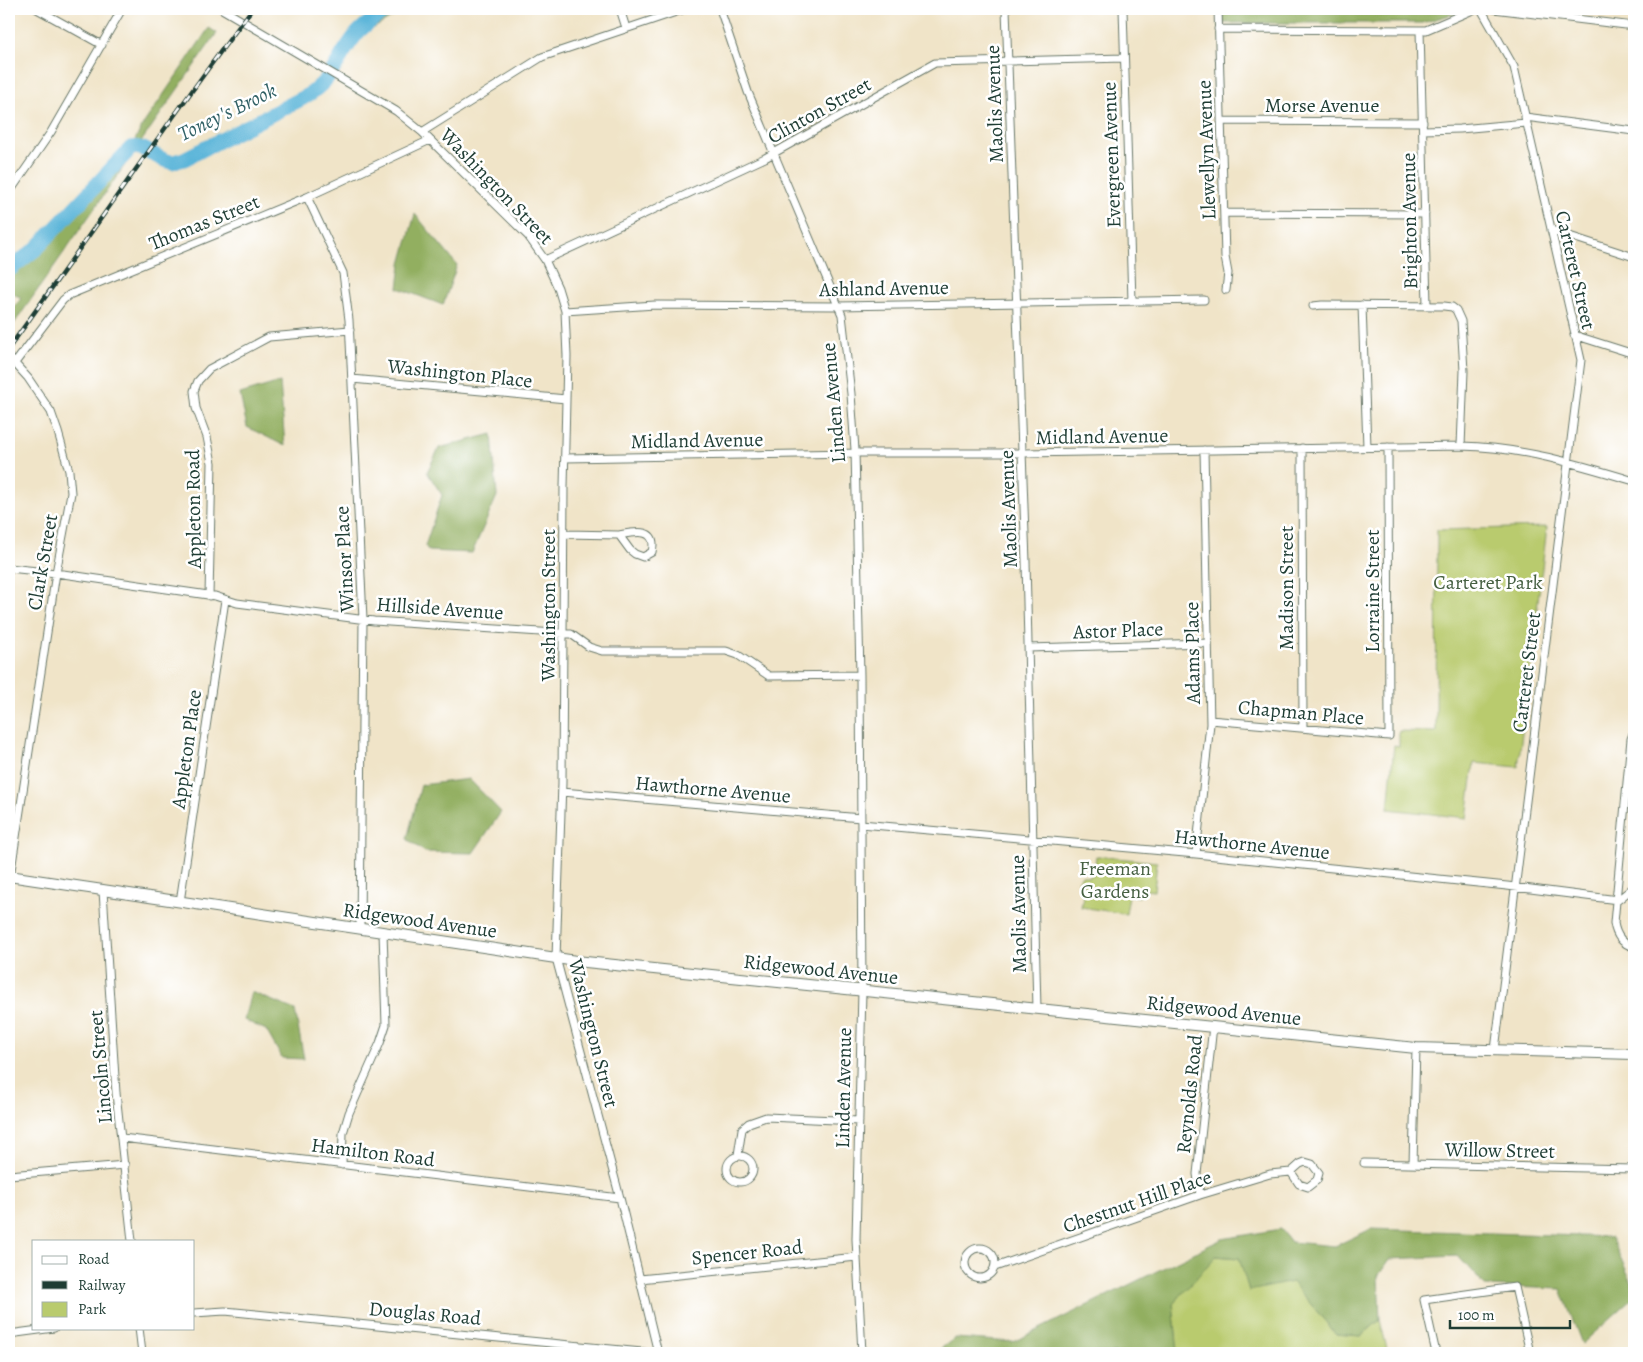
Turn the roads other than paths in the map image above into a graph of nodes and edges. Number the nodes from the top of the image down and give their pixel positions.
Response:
1 (37, 9) edge
2 (122, 9) edge
3 (222, 9) edge
4 (620, 9) edge
5 (686, 9) edge
6 (720, 9) edge
7 (1006, 9) edge
8 (1123, 9) edge
9 (1218, 9) edge
10 (1475, 9) edge
11 (1481, 9) edge
12 (1494, 9) edge
13 (1634, 26) edge
14 (626, 28) junction
15 (1218, 29) junction
16 (1420, 30) junction
17 (102, 45) junction
18 (1124, 58) junction
19 (1008, 62) junction
20 (1526, 120) junction
21 (1221, 121) junction
22 (1423, 122) junction
23 (1423, 130) junction
24 (1634, 131) edge
25 (422, 132) junction
26 (430, 140) junction
27 (774, 153) junction
28 (9, 193) edge
29 (307, 196) junction
30 (1224, 213) junction
31 (1425, 214) junction
32 (1551, 230) junction
33 (1634, 257) edge
34 (545, 260) junction
35 (1226, 290) dead end
36 (1204, 300) dead end
37 (1132, 301) junction
38 (1017, 303) junction
39 (1362, 305) junction
40 (1427, 305) junction
41 (837, 306) junction
42 (1313, 306) dead end
43 (565, 311) junction
44 (350, 330) junction
45 (1574, 335) junction
46 (1634, 354) edge
47 (9, 357) edge
48 (15, 363) junction
49 (352, 379) junction
50 (566, 399) junction
51 (1461, 446) junction
52 (1367, 447) junction
53 (1388, 447) junction
54 (1302, 448) junction
55 (1204, 450) junction
56 (855, 453) junction
57 (1022, 453) junction
58 (565, 458) junction
59 (1567, 461) junction
60 (1634, 481) edge
61 (564, 534) junction
62 (619, 535) junction
63 (9, 568) edge
64 (56, 573) junction
65 (209, 596) junction
66 (225, 600) junction
67 (363, 619) junction
68 (564, 633) junction
69 (1208, 643) junction
70 (1028, 648) junction
71 (860, 675) junction
72 (1210, 720) junction
73 (1303, 728) junction
74 (1634, 731) edge
75 (1389, 736) joint
76 (562, 792) junction
77 (861, 821) junction
78 (1033, 839) junction
79 (1196, 854) junction
80 (9, 876) edge
81 (1515, 887) junction
82 (1634, 887) edge
83 (103, 891) junction
84 (1616, 900) junction
85 (180, 902) junction
86 (360, 929) junction
87 (383, 932) junction
88 (1634, 947) edge
89 (556, 958) junction
90 (862, 991) junction
91 (1036, 1009) junction
92 (1213, 1026) junction
93 (1416, 1048) junction
94 (1495, 1050) junction
95 (1634, 1054) edge
96 (859, 1121) junction
97 (122, 1138) junction
98 (738, 1155) dead end
99 (1364, 1163) dead end
100 (342, 1164) junction
101 (1413, 1164) junction
102 (125, 1165) junction
103 (1634, 1169) edge
104 (1291, 1172) dead end
105 (9, 1175) edge
106 (1200, 1195) junction
107 (620, 1198) junction
108 (132, 1240) edge
109 (857, 1257) junction
110 (995, 1267) junction
111 (640, 1279) junction
112 (195, 1313) edge
113 (39, 1330) edge
114 (139, 1330) edge
115 (9, 1334) edge
116 (142, 1353) edge
117 (652, 1353) edge
118 (658, 1353) edge
119 (862, 1353) edge
120 (1436, 1353) edge
121 (1530, 1353) edge

1 - 17 street
2 - 17 street
3 - 25 street, Washington Street
4 - 14 street
5 - 14 street
6 - 27 street, Linden Avenue
7 - 19 street, Maolis Avenue
8 - 18 street, Evergreen Avenue
9 - 15 street, Llewellyn Avenue
10 - 16 street
11 - 20 street, Carteret Street
12 - 13 street
14 - 25 street
15 - 16 street
15 - 21 street, Llewellyn Avenue
16 - 22 street, Brighton Avenue
17 - 28 street
18 - 19 street, Clinton Street
18 - 37 street, Evergreen Avenue
19 - 27 street, Clinton Street
19 - 38 street, Maolis Avenue
20 - 23 street
20 - 24 street
20 - 32 street, Carteret Street
21 - 22 street, Morse Avenue
21 - 30 street, Llewellyn Avenue
22 - 23 street, Brighton Avenue
23 - 31 street, Brighton Avenue
25 - 26 street, Washington Street
26 - 29 street, Thomas Street
26 - 34 street, Washington Street
27 - 34 street, Clinton Street
27 - 41 street, Linden Avenue
29 - 44 street, Winsor Place
29 - 48 street, Thomas Street
30 - 31 street
30 - 35 street, Llewellyn Avenue
31 - 40 street, Brighton Avenue
32 - 33 street
32 - 45 street, Carteret Street
34 - 43 street, Washington Street
36 - 37 street, Ashland Avenue
37 - 38 street, Ashland Avenue
38 - 41 street, Ashland Avenue
38 - 57 street, Maolis Avenue
39 - 40 street
39 - 42 street
39 - 52 street
40 - 51 street, Brighton Avenue
41 - 43 street, Ashland Avenue
41 - 56 street, Linden Avenue
43 - 50 street, Washington Street
44 - 49 street, Winsor Place
44 - 65 street, Appleton Road
45 - 46 street
45 - 59 street, Carteret Street
47 - 48 street, Clark Street
48 - 64 street, Clark Street
49 - 50 street, Washington Place
49 - 67 street, Winsor Place
50 - 58 street, Washington Street
51 - 53 street, Midland Avenue
51 - 59 street, Midland Avenue
52 - 53 street, Midland Avenue
52 - 54 street, Midland Avenue
53 - 75 street, Lorraine Street
54 - 55 street, Midland Avenue
54 - 73 street, Madison Street
55 - 57 street, Midland Avenue
55 - 69 street, Adams Place
56 - 57 street, Midland Avenue
56 - 58 street, Midland Avenue
56 - 71 street, Linden Avenue
57 - 70 street, Maolis Avenue
58 - 61 street, Washington Street
59 - 60 street, Midland Avenue
59 - 81 street, Carteret Street
61 - 62 street
61 - 68 street, Washington Street
62 - 62 street
63 - 64 street, Hillside Avenue
64 - 65 street, Hillside Avenue
64 - 80 street, Clark Street
65 - 66 street, Hillside Avenue
66 - 67 street, Hillside Avenue
66 - 85 street, Appleton Place
67 - 68 street, Hillside Avenue
67 - 86 street, Winsor Place
68 - 71 street, Hillside Avenue
68 - 76 street, Washington Street
69 - 70 street, Astor Place
69 - 72 street, Adams Place
70 - 78 street, Maolis Avenue
71 - 77 street, Linden Avenue
72 - 73 street, Chapman Place
72 - 79 street, Adams Place
73 - 75 street, Chapman Place
74 - 84 street
76 - 77 street, Hawthorne Avenue
76 - 89 street, Washington Street
77 - 78 street, Hawthorne Avenue
77 - 90 street, Linden Avenue
78 - 79 street, Hawthorne Avenue
78 - 91 street, Maolis Avenue
79 - 81 street, Hawthorne Avenue
80 - 83 street, Ridgewood Avenue
81 - 84 street, Hawthorne Avenue
81 - 94 street, Carteret Street
82 - 84 street
83 - 85 street, Ridgewood Avenue
83 - 97 street, Lincoln Street
84 - 88 street
85 - 86 street, Ridgewood Avenue
86 - 87 street, Ridgewood Avenue
87 - 89 street, Ridgewood Avenue
87 - 100 street
89 - 90 street, Ridgewood Avenue
89 - 107 street, Washington Street
90 - 91 street, Ridgewood Avenue
90 - 96 street, Linden Avenue
91 - 92 street, Ridgewood Avenue
92 - 93 street, Ridgewood Avenue
92 - 106 street, Reynolds Road
93 - 94 street, Ridgewood Avenue
93 - 101 street
94 - 95 street, Ridgewood Avenue
96 - 98 street
96 - 109 street, Linden Avenue
97 - 100 street, Hamilton Road
97 - 102 street, Lincoln Street
99 - 101 street, Willow Street
100 - 107 street, Hamilton Road
101 - 103 street, Willow Street
102 - 105 street
102 - 108 street, Lincoln Street
104 - 106 street, Chestnut Hill Place
106 - 110 street, Chestnut Hill Place
107 - 111 street, Washington Street
109 - 111 street, Spencer Road
109 - 119 street, Linden Avenue
110 - 110 street
111 - 118 street, Washington Street
112 - 117 street, Douglas Road
113 - 115 street
114 - 116 street
120 - 121 street

